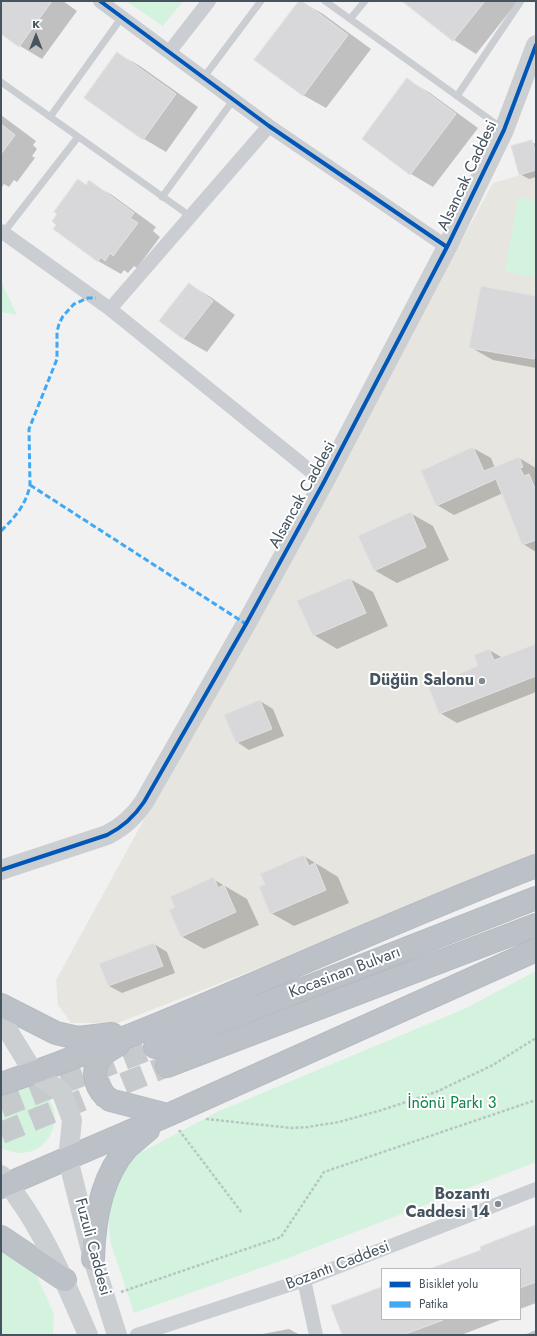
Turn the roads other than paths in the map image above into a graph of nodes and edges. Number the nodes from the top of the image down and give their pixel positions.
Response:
1 (100, 1) edge
2 (209, 1) edge
3 (261, 1) edge
4 (325, 1) edge
5 (364, 1) edge
6 (521, 1) edge
7 (122, 17) junction
8 (350, 19) junction
9 (536, 45) edge
10 (170, 51) junction
11 (204, 77) junction
12 (1, 82) edge
13 (457, 96) junction
14 (234, 99) junction
15 (50, 117) junction
16 (269, 126) junction
17 (504, 130) junction
18 (78, 137) junction
19 (162, 197) junction
20 (190, 216) junction
21 (2, 231) edge
22 (448, 248) junction
23 (110, 309) junction
24 (324, 482) junction
25 (536, 866) edge
26 (1, 870) edge
27 (536, 872) edge
28 (468, 892) junction
29 (536, 898) edge
30 (536, 925) edge
31 (536, 950) edge
32 (1, 1007) edge
33 (149, 1039) junction
34 (167, 1066) tunnel mouth
35 (34, 1073) junction
36 (1, 1084) edge
37 (168, 1115) junction
38 (68, 1159) junction
39 (4, 1182) edge
40 (536, 1190) edge
41 (1, 1237) edge
42 (93, 1259) junction
43 (65, 1280) junction
44 (304, 1280) junction
45 (88, 1335) edge
46 (117, 1335) edge
47 (137, 1335) edge
48 (316, 1335) edge

1 - 7 street
2 - 10 street
3 - 11 lane
4 - 8 lane
5 - 8 lane
6 - 13 lane
7 - 10 street
7 - 15 lane
8 - 13 lane
9 - 17 street, Alsancak Caddesi
10 - 11 street
11 - 14 street
12 - 15 lane
13 - 17 lane
14 - 16 street
14 - 19 lane
15 - 18 lane
16 - 20 street
16 - 22 street
17 - 22 street, Alsancak Caddesi
18 - 19 lane
18 - 21 lane
19 - 20 lane
20 - 23 street
21 - 23 street
22 - 24 street, Alsancak Caddesi
23 - 24 street
24 - 26 street, Alsancak Caddesi
25 - 28 highway
27 - 28 highway
28 - 33 highway
29 - 33 highway, Kocasinan Bulvarı
30 - 34 highway, Kocasinan Bulvarı
31 - 37 highway
32 - 33 highway
32 - 35 street
33 - 35 highway
33 - 37 highway
35 - 36 highway
35 - 38 street, Fuzuli Caddesi
37 - 38 highway
37 - 42 highway
38 - 39 highway
38 - 42 street, Fuzuli Caddesi
39 - 43 street, Fuzuli Caddesi
40 - 44 street, Bozantı Caddesi
41 - 43 highway
42 - 46 street, Fuzuli Caddesi
43 - 45 street, Fuzuli Caddesi
44 - 47 street, Bozantı Caddesi
44 - 48 street

